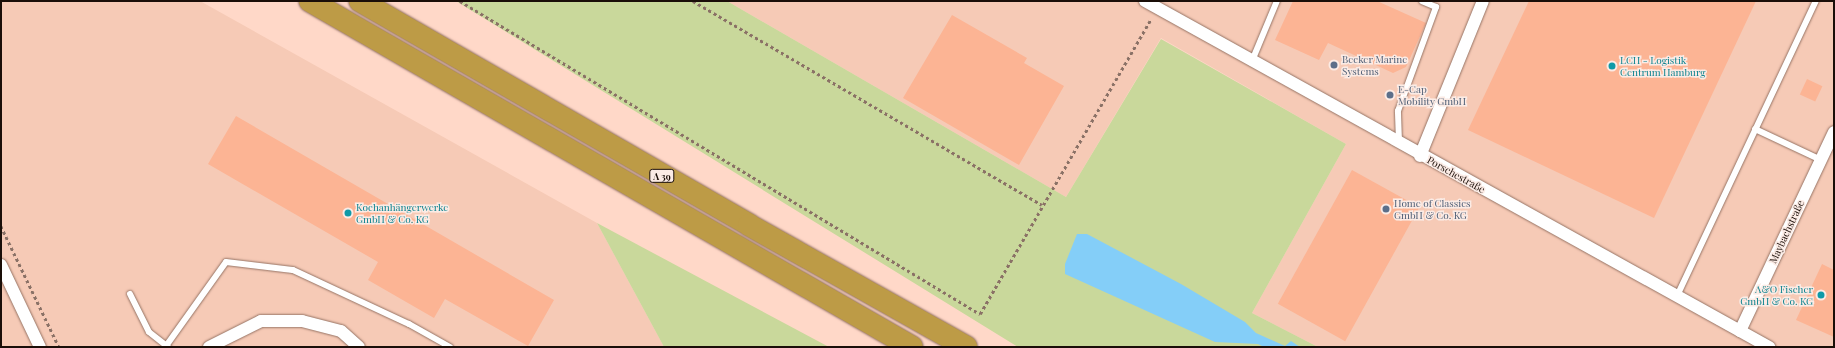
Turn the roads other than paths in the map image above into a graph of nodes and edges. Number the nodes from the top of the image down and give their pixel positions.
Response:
1 (310, 1) edge
2 (360, 1) edge
3 (1145, 1) edge
4 (1277, 1) edge
5 (1422, 1) edge
6 (1483, 1) edge
7 (1816, 1) edge
8 (1252, 61) junction
9 (1755, 129) junction
10 (1834, 132) edge
11 (1399, 144) junction
12 (1420, 156) junction
13 (1821, 160) junction
14 (1, 265) edge
15 (130, 294) dead end
16 (1677, 296) junction
17 (1740, 331) junction
18 (167, 346) edge
19 (40, 347) edge
20 (209, 347) edge
21 (359, 347) edge
22 (450, 347) edge
23 (912, 347) edge
24 (966, 347) edge
25 (1769, 347) edge

1 - 23 highway, A 39
2 - 24 highway, A 39
3 - 8 street, Porschestraße
4 - 8 lane
5 - 11 lane
6 - 12 street
7 - 9 lane
8 - 11 street, Porschestraße
9 - 13 lane
9 - 16 lane
10 - 13 street, Maybachstraße
11 - 12 street, Porschestraße
12 - 16 street, Porschestraße
13 - 17 street, Maybachstraße
14 - 19 street
15 - 18 lane
16 - 17 street, Porschestraße
17 - 25 street, Porschestraße
18 - 22 lane
20 - 21 street

